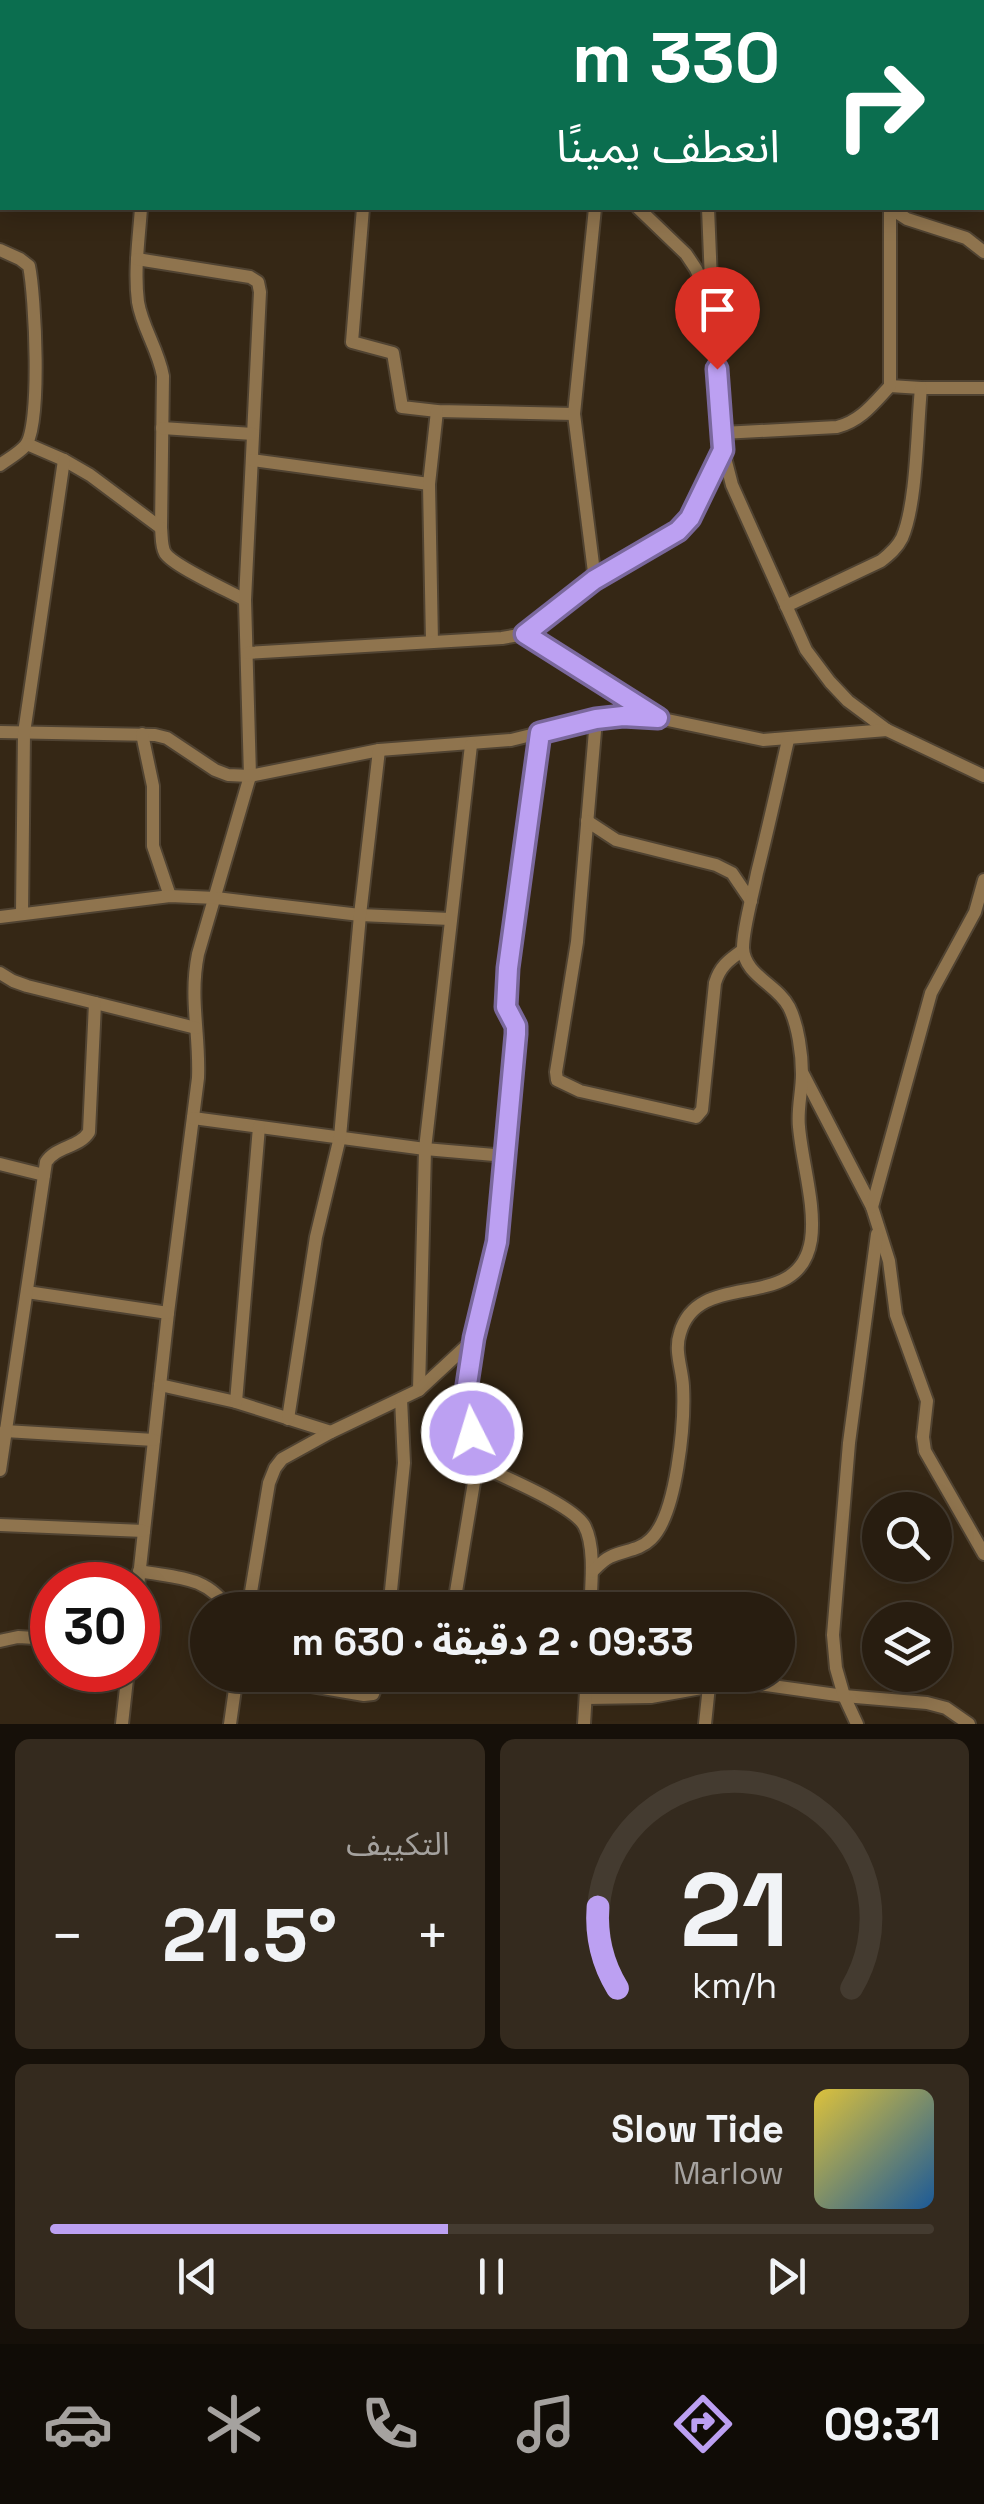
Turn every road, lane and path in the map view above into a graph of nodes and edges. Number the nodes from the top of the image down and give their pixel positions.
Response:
1 (140, 210) edge
2 (363, 210) edge
3 (595, 210) edge
4 (640, 210) edge
5 (708, 210) edge
6 (890, 210) edge
7 (893, 210) edge
8 (0, 250) edge
9 (984, 252) edge
10 (137, 259) junction
11 (712, 305) junction
12 (890, 386) junction
13 (920, 388) junction
14 (984, 388) edge
15 (438, 411) junction
16 (574, 414) junction
17 (162, 428) junction
18 (722, 433) junction
19 (253, 434) junction
20 (28, 444) junction
21 (723, 450) junction
22 (64, 460) junction
23 (252, 460) junction
24 (0, 465) edge
25 (429, 484) junction
26 (161, 528) junction
27 (594, 580) junction
28 (245, 600) junction
29 (786, 606) junction
30 (525, 634) junction
31 (432, 642) junction
32 (246, 653) junction
33 (658, 718) junction
34 (596, 719) junction
35 (887, 730) junction
36 (0, 732) edge
37 (24, 732) junction
38 (540, 733) junction
39 (142, 734) junction
40 (788, 740) junction
41 (471, 745) junction
42 (379, 750) junction
43 (250, 776) junction
44 (984, 776) edge
45 (588, 821) junction
46 (984, 880) edge
47 (170, 896) junction
48 (216, 898) junction
49 (751, 902) junction
50 (22, 914) junction
51 (360, 915) junction
52 (0, 917) edge
53 (450, 919) junction
54 (743, 950) junction
55 (1, 977) edge
56 (95, 1003) junction
57 (196, 1028) junction
58 (802, 1072) junction
59 (192, 1118) junction
60 (259, 1127) junction
61 (340, 1137) junction
62 (425, 1149) junction
63 (506, 1156) junction
64 (0, 1164) edge
65 (44, 1175) junction
66 (872, 1207) junction
67 (878, 1227) junction
68 (27, 1292) junction
69 (168, 1313) junction
70 (474, 1338) junction
71 (160, 1386) junction
72 (419, 1390) junction
73 (401, 1398) junction
74 (236, 1402) junction
75 (288, 1419) junction
76 (5, 1431) junction
77 (331, 1432) junction
78 (154, 1440) junction
79 (1, 1449) edge
80 (476, 1464) junction
81 (0, 1470) edge
82 (0, 1525) edge
83 (144, 1531) junction
84 (984, 1554) edge
85 (140, 1562) edge
86 (592, 1572) junction
87 (160, 1575) edge
88 (214, 1592) edge
89 (251, 1592) edge
90 (391, 1592) edge
91 (457, 1592) edge
92 (591, 1592) edge
93 (30, 1637) edge
94 (0, 1641) edge
95 (795, 1690) edge
96 (126, 1692) edge
97 (235, 1692) edge
98 (346, 1692) edge
99 (374, 1692) edge
100 (586, 1692) edge
101 (677, 1692) edge
102 (709, 1692) edge
103 (844, 1696) junction
104 (586, 1698) junction
105 (122, 1724) edge
106 (230, 1724) edge
107 (584, 1724) edge
108 (706, 1724) edge
109 (857, 1724) edge
110 (968, 1724) edge

1 - 10 street
2 - 15 street
3 - 16 street
4 - 11 street
5 - 11 street
6 - 12 street
7 - 9 street
8 - 20 street
10 - 17 street
10 - 19 street
11 - 18 street
12 - 13 street
12 - 18 street
13 - 14 street
13 - 29 street
15 - 16 street
15 - 25 street
16 - 27 street
17 - 19 street
17 - 26 street
18 - 21 street
19 - 23 street
20 - 22 street
20 - 24 street
21 - 27 street
21 - 29 street
22 - 26 street
22 - 37 street
23 - 25 street
23 - 28 street
25 - 31 street
26 - 28 street
27 - 30 street
28 - 32 street
29 - 35 street
30 - 31 street
30 - 33 street
31 - 32 street
32 - 43 street
33 - 34 street
33 - 40 street
34 - 38 street
34 - 45 street
35 - 40 street
35 - 44 street
36 - 37 street
37 - 39 street
37 - 50 street
38 - 41 street
38 - 63 street
39 - 43 street
39 - 47 street
40 - 49 street
41 - 42 street
41 - 53 street
42 - 43 street
42 - 51 street
43 - 48 street
45 - 49 street
45 - 54 street
46 - 66 street
47 - 48 street
47 - 50 street
48 - 51 street
48 - 57 street
49 - 54 street
50 - 52 street
51 - 53 street
51 - 61 street
53 - 62 street
54 - 58 street
55 - 56 street
56 - 57 street
56 - 65 street
57 - 59 street
58 - 66 street
58 - 86 street
59 - 60 street
59 - 69 street
60 - 61 street
60 - 74 street
61 - 62 street
61 - 75 street
62 - 63 street
62 - 72 street
63 - 70 street
64 - 65 street
65 - 68 street
66 - 67 street
67 - 84 street
67 - 103 street
68 - 69 street
68 - 76 street
69 - 71 street
70 - 72 street
70 - 80 street
71 - 74 street
71 - 78 street
72 - 73 street
73 - 77 street
73 - 90 street
74 - 75 street
75 - 77 street
76 - 78 street
76 - 79 street
77 - 89 street
78 - 83 street
79 - 81 street
80 - 86 street
80 - 91 street
82 - 83 street
83 - 85 street
86 - 92 street
87 - 88 street
93 - 94 street
95 - 103 street
96 - 105 street
97 - 106 street
98 - 99 street
100 - 104 street
101 - 104 street
102 - 108 street
103 - 109 street
103 - 110 street
104 - 107 street

